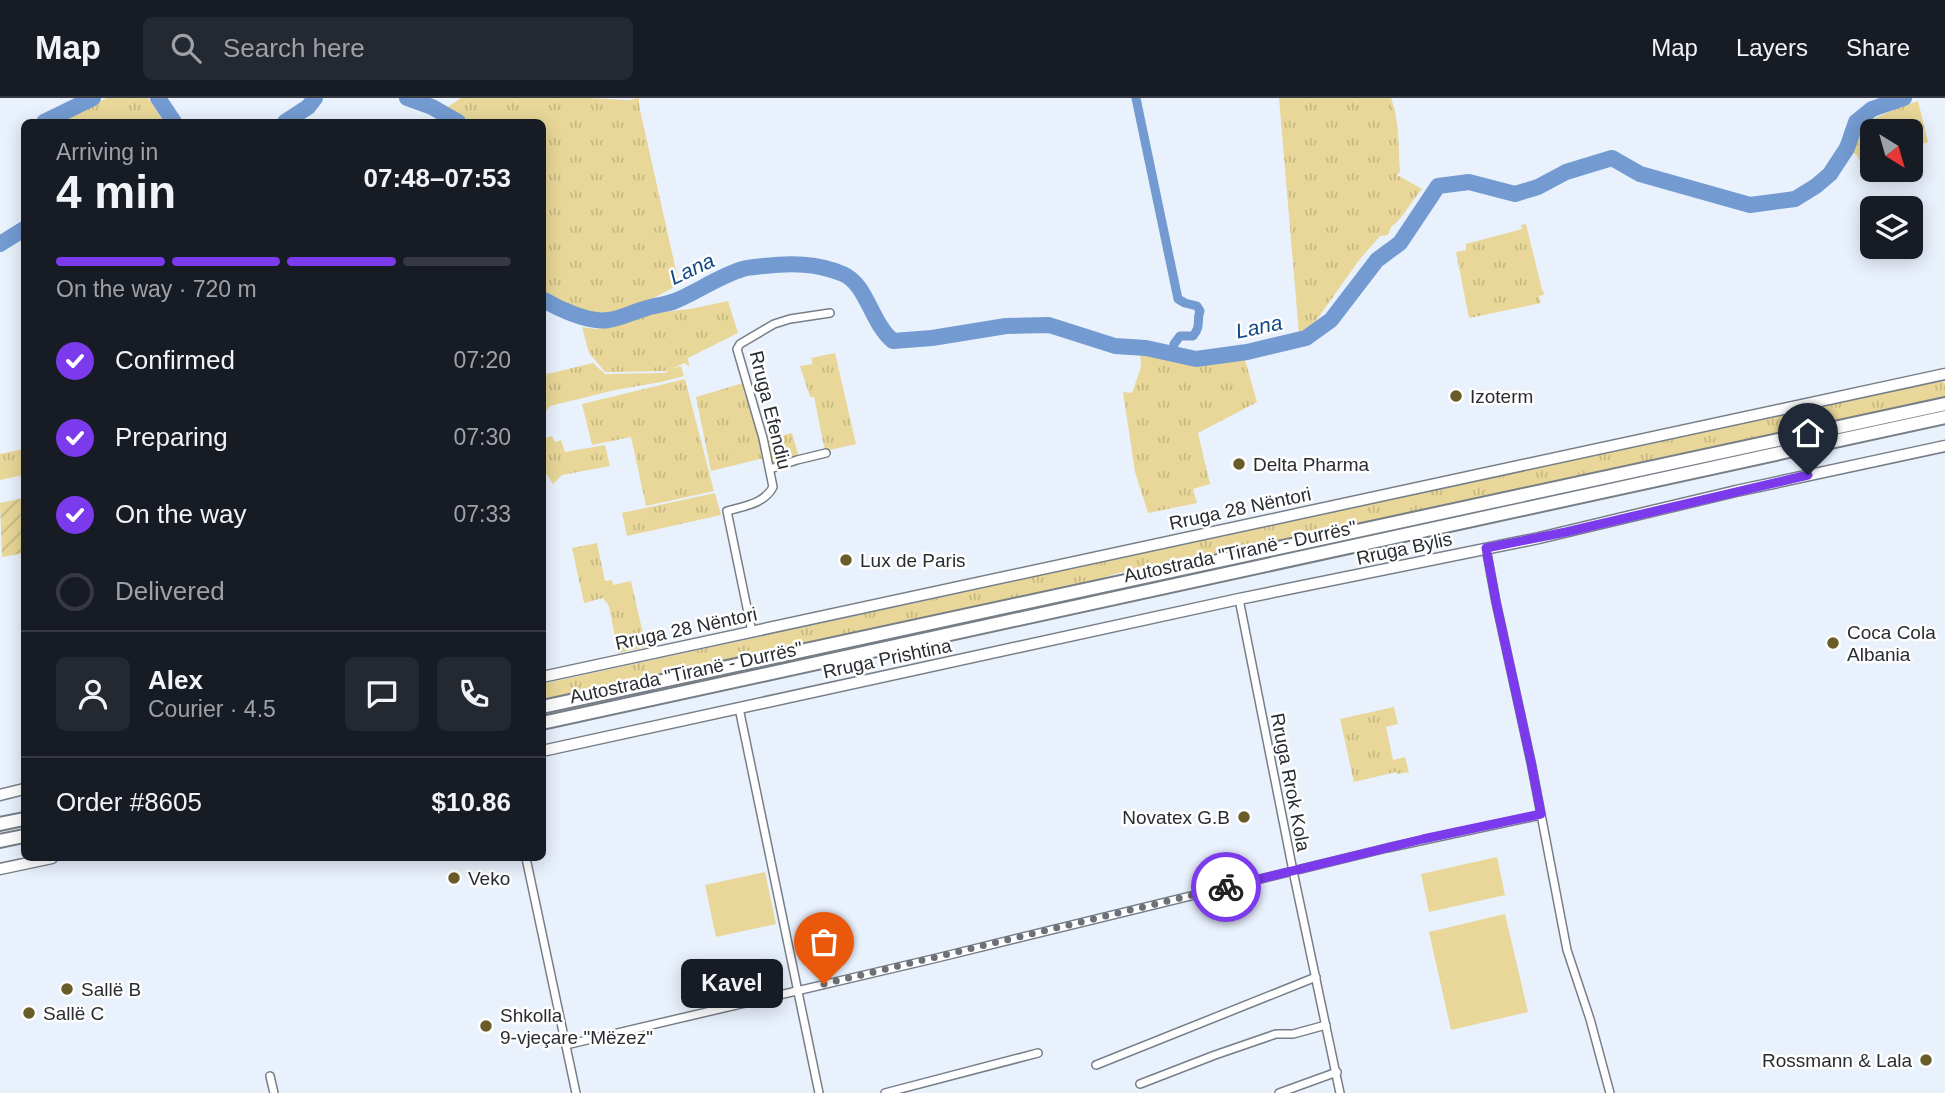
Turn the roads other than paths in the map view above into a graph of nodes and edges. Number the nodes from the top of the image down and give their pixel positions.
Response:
1 (830, 313) dead end
2 (1945, 374) edge
3 (1945, 404) edge
4 (1945, 417) edge
5 (1945, 446) edge
6 (827, 453) dead end
7 (770, 469) junction
8 (1486, 548) junction
9 (1239, 599) junction
10 (752, 632) junction
11 (546, 676) edge
12 (546, 706) edge
13 (739, 708) junction
14 (546, 722) edge
15 (546, 750) edge
16 (21, 790) edge
17 (0, 795) edge
18 (1541, 814) junction
19 (21, 820) edge
20 (0, 824) edge
21 (21, 836) edge
22 (0, 841) edge
23 (38, 861) edge
24 (527, 861) edge
25 (0, 869) edge
26 (1293, 871) junction
27 (1316, 977) junction
28 (798, 991) junction
29 (1326, 1025) junction
30 (566, 1045) junction
31 (1038, 1053) dead end
32 (1096, 1065) dead end
33 (1336, 1072) junction
34 (270, 1076) dead end
35 (1140, 1084) dead end
36 (274, 1093) edge
37 (576, 1093) edge
38 (819, 1093) edge
39 (885, 1093) edge
40 (1279, 1093) edge
41 (1340, 1093) edge
42 (1610, 1093) edge

1 - 7 street, Rruga Efendiu
2 - 10 main road, Rruga 28 Nëntori
3 - 12 highway, Autostrada "Tiranë - Durrës"
4 - 14 highway, Autostrada "Tiranë - Durrës"
5 - 8 main road, Rruga Bylis
6 - 7 street
7 - 10 street, Rruga Efendiu
8 - 9 main road, Rruga Bylis
8 - 18 street
9 - 13 main road, Rruga Prishtina
9 - 26 street, Rruga Rrok Kola
10 - 11 main road, Rruga 28 Nëntori
13 - 15 main road, Rruga Prishtina
13 - 28 street
16 - 17 main road
18 - 26 street
18 - 42 street
19 - 20 highway
21 - 22 highway
23 - 25 main road
24 - 30 street
26 - 27 street, Rruga Rrok Kola
26 - 28 street
27 - 29 street, Rruga Rrok Kola
27 - 32 street
28 - 30 street
28 - 38 street
29 - 33 street, Rruga Rrok Kola
29 - 35 street
30 - 37 street
31 - 39 street
33 - 40 street
33 - 41 street, Rruga Rrok Kola
34 - 36 street

